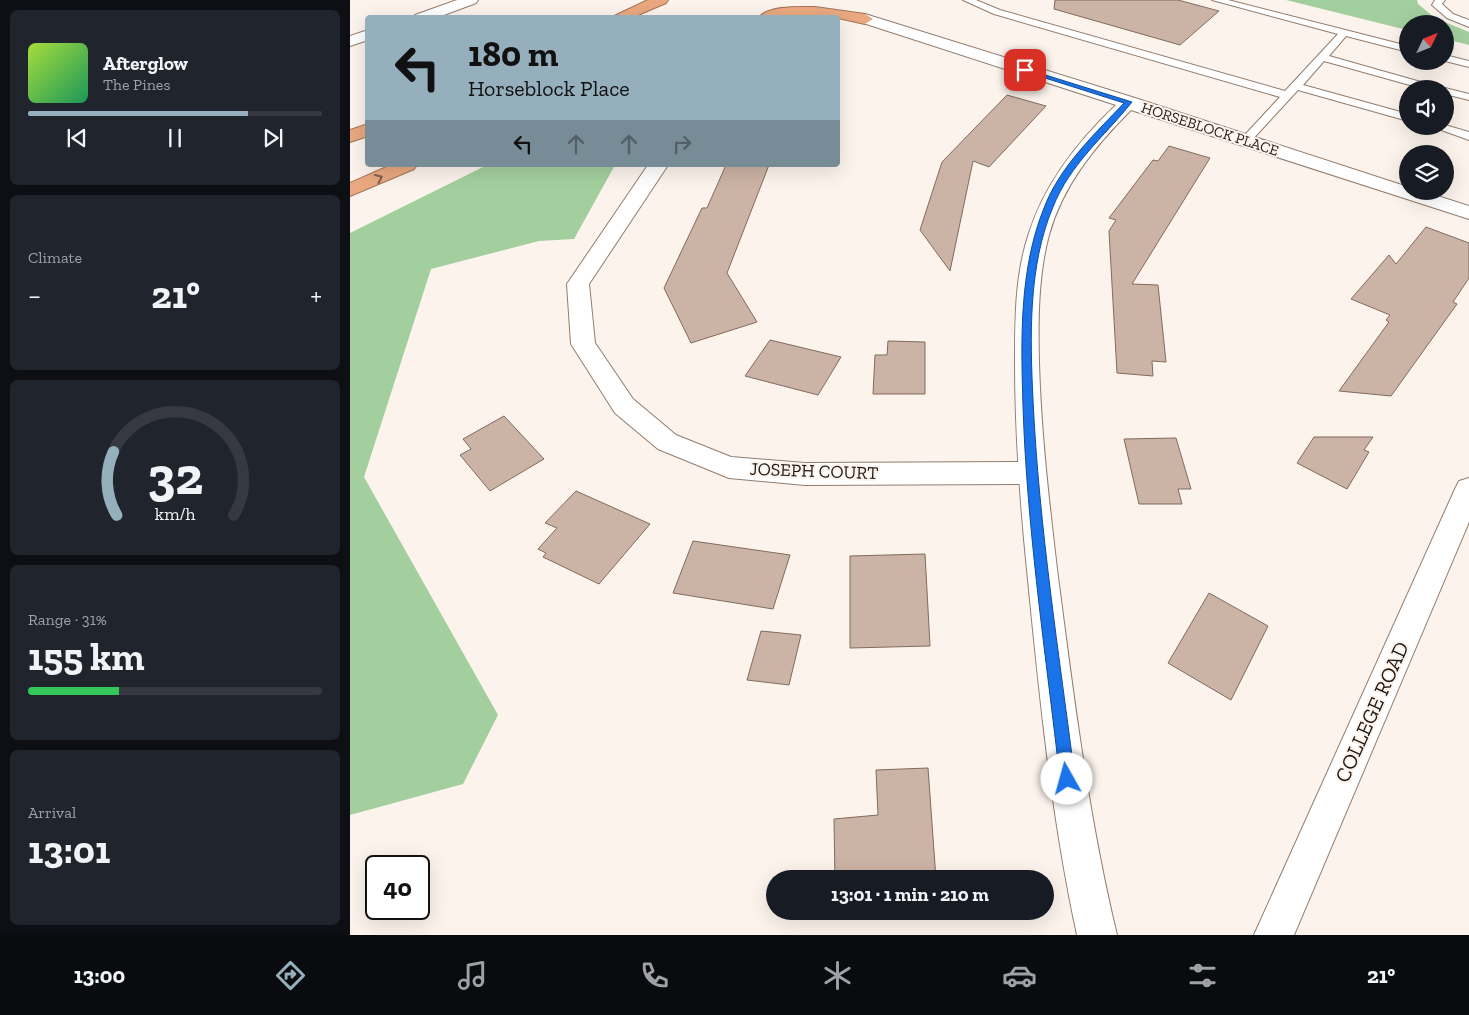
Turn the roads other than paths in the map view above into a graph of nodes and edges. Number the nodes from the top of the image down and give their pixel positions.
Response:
1 (471, 0) edge
2 (782, 0) edge
3 (836, 0) edge
4 (968, 0) edge
5 (1217, 0) edge
6 (1440, 0) edge
7 (667, 2) edge
8 (750, 14) dead end
9 (428, 15) edge
10 (626, 15) edge
11 (644, 15) edge
12 (776, 15) edge
13 (838, 15) edge
14 (840, 15) edge
15 (865, 19) junction
16 (1469, 24) edge
17 (1344, 33) junction
18 (365, 36) edge
19 (350, 41) edge
20 (1399, 47) edge
21 (1321, 57) junction
22 (1454, 60) edge
23 (1469, 64) edge
24 (1404, 80) edge
25 (1295, 86) junction
26 (1454, 93) edge
27 (1286, 95) junction
28 (1469, 97) edge
29 (1128, 102) junction
30 (1399, 115) edge
31 (365, 130) edge
32 (1454, 131) edge
33 (350, 136) edge
34 (1469, 136) edge
35 (1246, 140) junction
36 (402, 167) edge
37 (657, 167) edge
38 (350, 190) edge
39 (1469, 212) edge
40 (1030, 473) junction
41 (1469, 489) edge
42 (1097, 935) edge
43 (1274, 935) edge

1 - 9 street
2 - 8 highway
3 - 15 highway
4 - 27 lane
5 - 17 lane
6 - 16 lane
7 - 10 highway
7 - 11 highway
12 - 13 highway
14 - 15 highway
15 - 29 street, HORSEBLOCK PLACE
17 - 20 lane
17 - 21 lane
18 - 19 street
21 - 24 lane
21 - 25 lane
22 - 23 lane
25 - 27 lane
25 - 30 lane
26 - 28 lane
27 - 35 lane
29 - 35 street, HORSEBLOCK PLACE
29 - 40 street
31 - 33 highway
32 - 34 lane
35 - 39 street, HORSEBLOCK PLACE
38 -> 36 highway
37 - 40 street, JOSEPH COURT
40 - 42 street
41 - 43 street, COLLEGE ROAD

